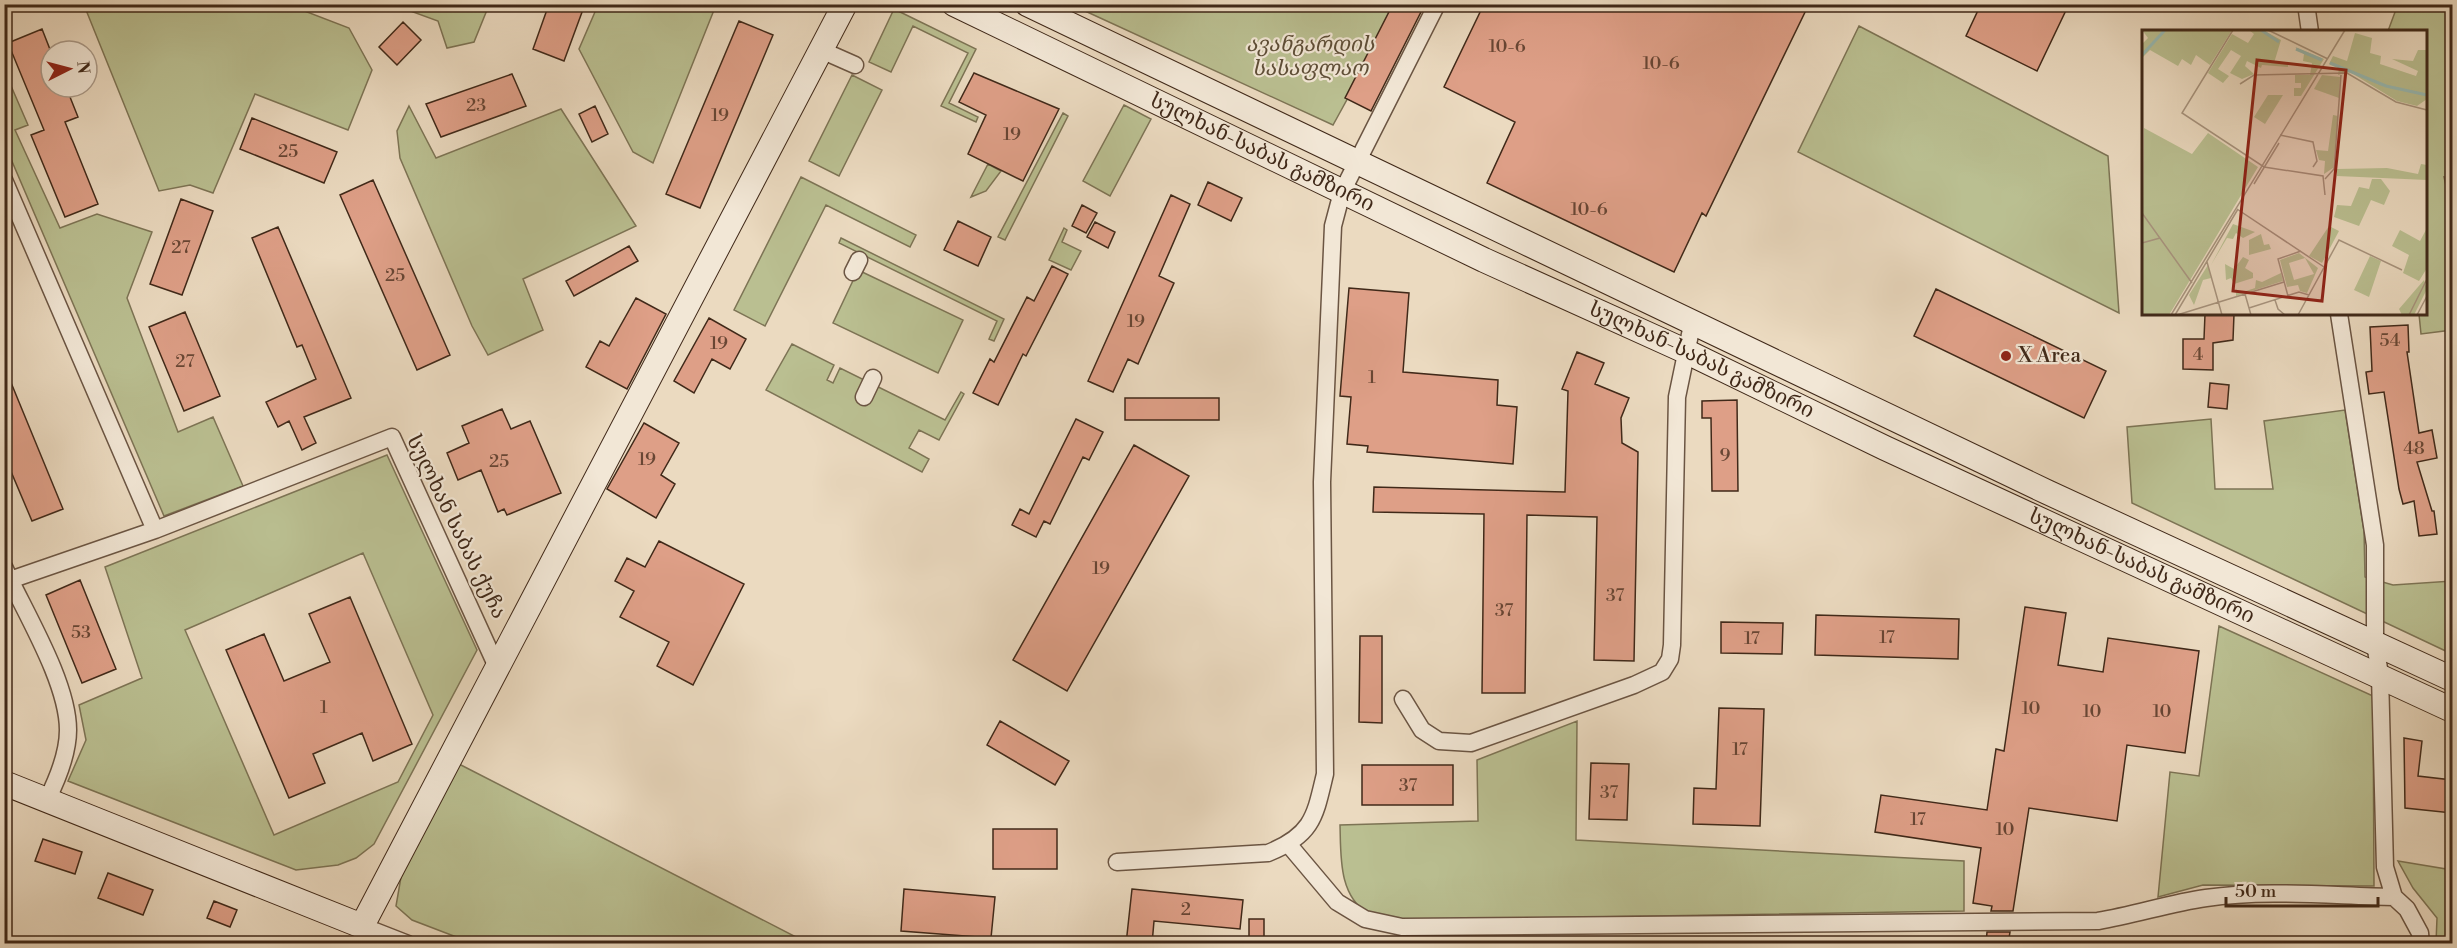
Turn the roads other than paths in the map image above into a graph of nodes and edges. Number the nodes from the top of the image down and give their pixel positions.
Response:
1 (845, 4) edge
2 (954, 4) edge
3 (1027, 4) edge
4 (1437, 4) edge
5 (2306, 4) edge
6 (2310, 30) edge
7 (821, 50) junction
8 (855, 65) dead end
9 (1358, 161) junction
10 (4, 180) edge
11 (1342, 192) junction
12 (2339, 315) edge
13 (1694, 320) junction
14 (1685, 351) junction
15 (873, 378) dead end
16 (864, 397) dead end
17 (155, 530) junction
18 (7, 574) edge
19 (2375, 643) junction
20 (497, 667) junction
21 (2380, 675) junction
22 (2452, 679) edge
23 (1403, 699) dead end
24 (2452, 710) edge
25 (4, 783) edge
26 (47, 800) junction
27 (1289, 845) junction
28 (1117, 862) dead end
29 (2394, 897) junction
30 (362, 926) junction
31 (408, 944) edge
32 (2421, 944) edge

1 - 7 main road
2 - 11 main road, სულხან-საბას გამზირი
3 - 9 main road, სულხან-საბას გამზირი
4 - 9 street
5 - 6 street
7 - 8 street
7 - 20 main road
9 - 11 street
9 - 13 main road, სულხან-საბას გამზირი
10 - 17 street
11 - 14 main road, სულხან-საბას გამზირი
11 - 27 street
12 - 19 street
13 - 14 street
13 - 19 main road, სულხან-საბას გამზირი
14 - 21 main road, სულხან-საბას გამზირი
14 - 23 street
15 - 16 street
17 - 18 street, სულხან საბას ქუჩა
17 - 20 street, სულხან საბას ქუჩა
18 - 26 street
19 - 21 street
19 - 22 main road, სულხან-საბას გამზირი
20 - 30 main road
21 - 24 main road, სულხან-საბას გამზირი
21 - 29 street
25 - 26 main road
26 - 30 main road
27 - 28 street
27 - 29 street
29 - 32 street
30 - 31 street

